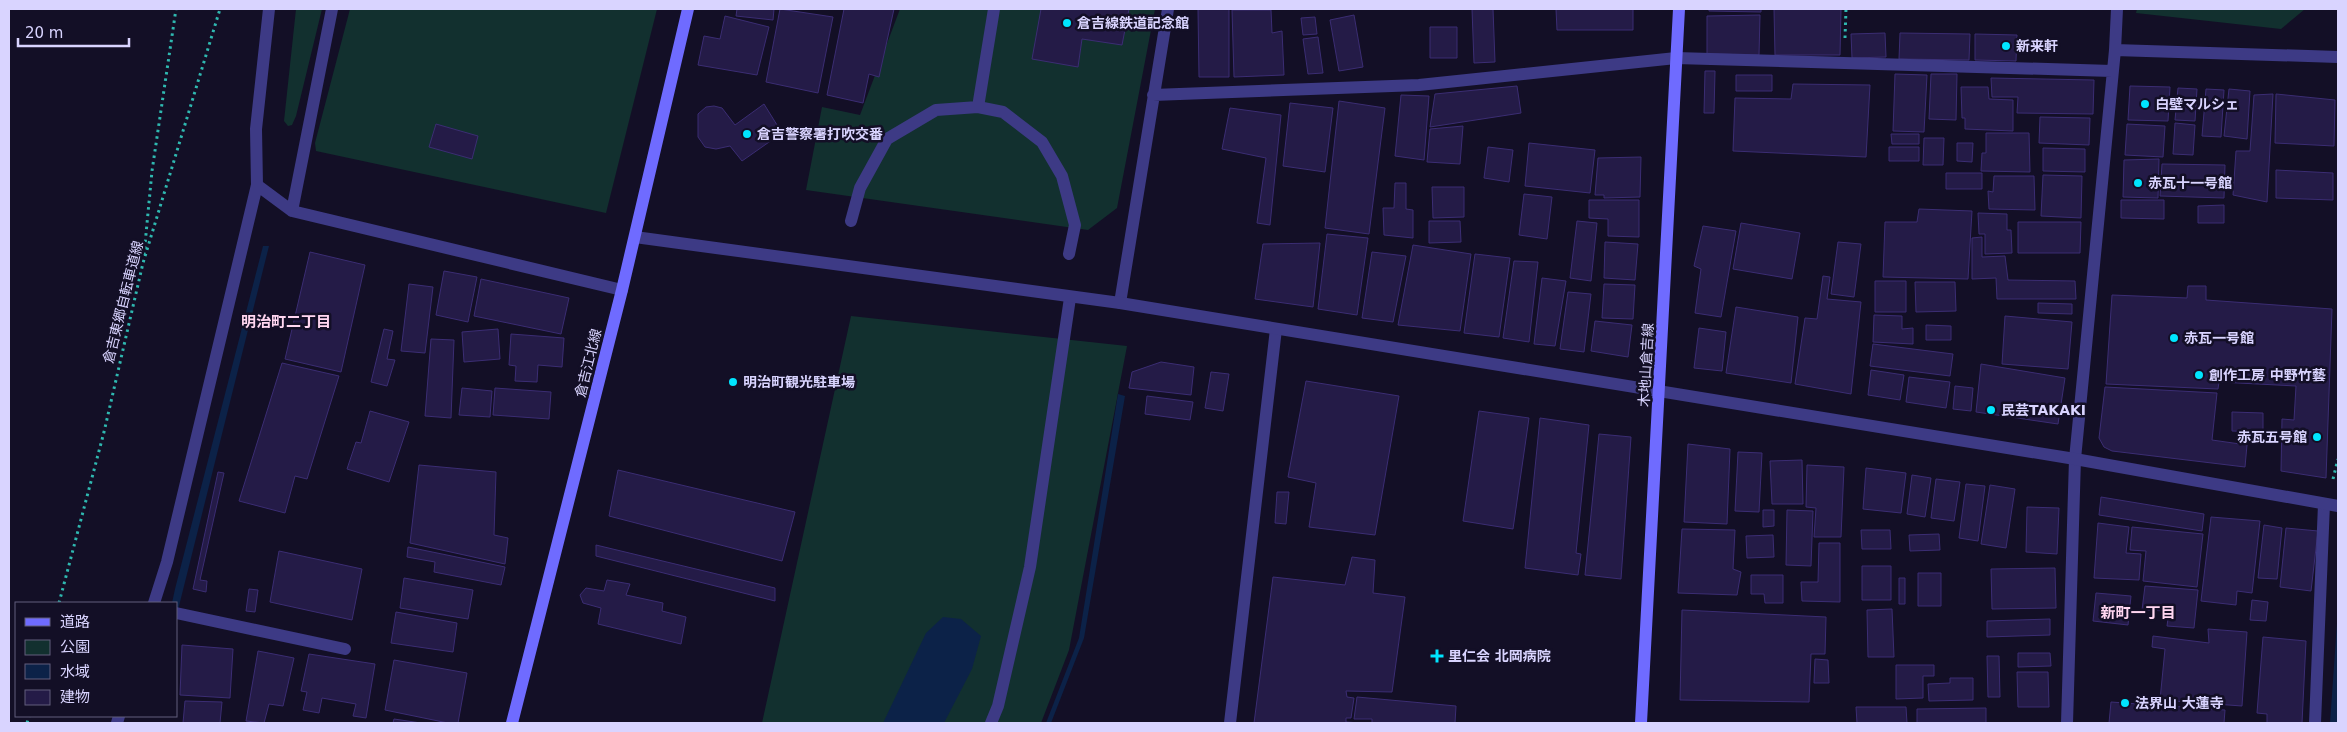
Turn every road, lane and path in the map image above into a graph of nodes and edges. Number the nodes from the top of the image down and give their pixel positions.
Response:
1 (176, 9) edge
2 (220, 9) edge
3 (269, 9) edge
4 (332, 9) edge
5 (688, 9) edge
6 (994, 9) edge
7 (1168, 9) edge
8 (1678, 9) edge
9 (2117, 9) edge
10 (2115, 50) junction
11 (2338, 57) edge
12 (1676, 58) junction
13 (2112, 71) junction
14 (1153, 95) junction
15 (978, 107) junction
16 (257, 185) junction
17 (292, 211) junction
18 (851, 221) dead end
19 (635, 237) junction
20 (1069, 254) dead end
21 (143, 263) junction
22 (622, 290) junction
23 (1070, 298) junction
24 (1120, 303) junction
25 (1276, 329) junction
26 (1660, 392) junction
27 (2075, 459) junction
28 (2324, 504) junction
29 (2338, 506) edge
30 (58, 602) edge
31 (154, 602) edge
32 (178, 613) edge
33 (345, 649) dead end
34 (512, 723) edge
35 (991, 723) edge
36 (1230, 723) edge
37 (1641, 723) edge
38 (2067, 723) edge
39 (2315, 723) edge

1 - 21 path
2 - 21 path, 倉吉東郷自転車道線
3 - 16 street
4 - 17 street
5 - 19 main road, 倉吉江北線
6 - 15 street
7 - 14 street
8 - 12 main road, 木地山倉吉線
9 - 10 street
10 - 11 street
10 - 13 street
12 - 13 street
12 - 14 street
12 - 26 main road, 木地山倉吉線
13 - 27 street
14 - 24 street
15 - 18 street
15 - 20 street
16 - 17 street
16 - 31 street
17 - 22 street
19 - 22 main road, 倉吉江北線
19 - 23 street
21 - 30 path, 倉吉東郷自転車道線
22 - 34 main road, 倉吉江北線
23 - 24 street
23 - 35 street
24 - 25 street
25 - 26 street
25 - 36 street
26 - 27 street
26 - 37 main road, 木地山倉吉線
27 - 28 street
27 - 38 street
28 - 29 street
28 - 39 street
32 - 33 street

